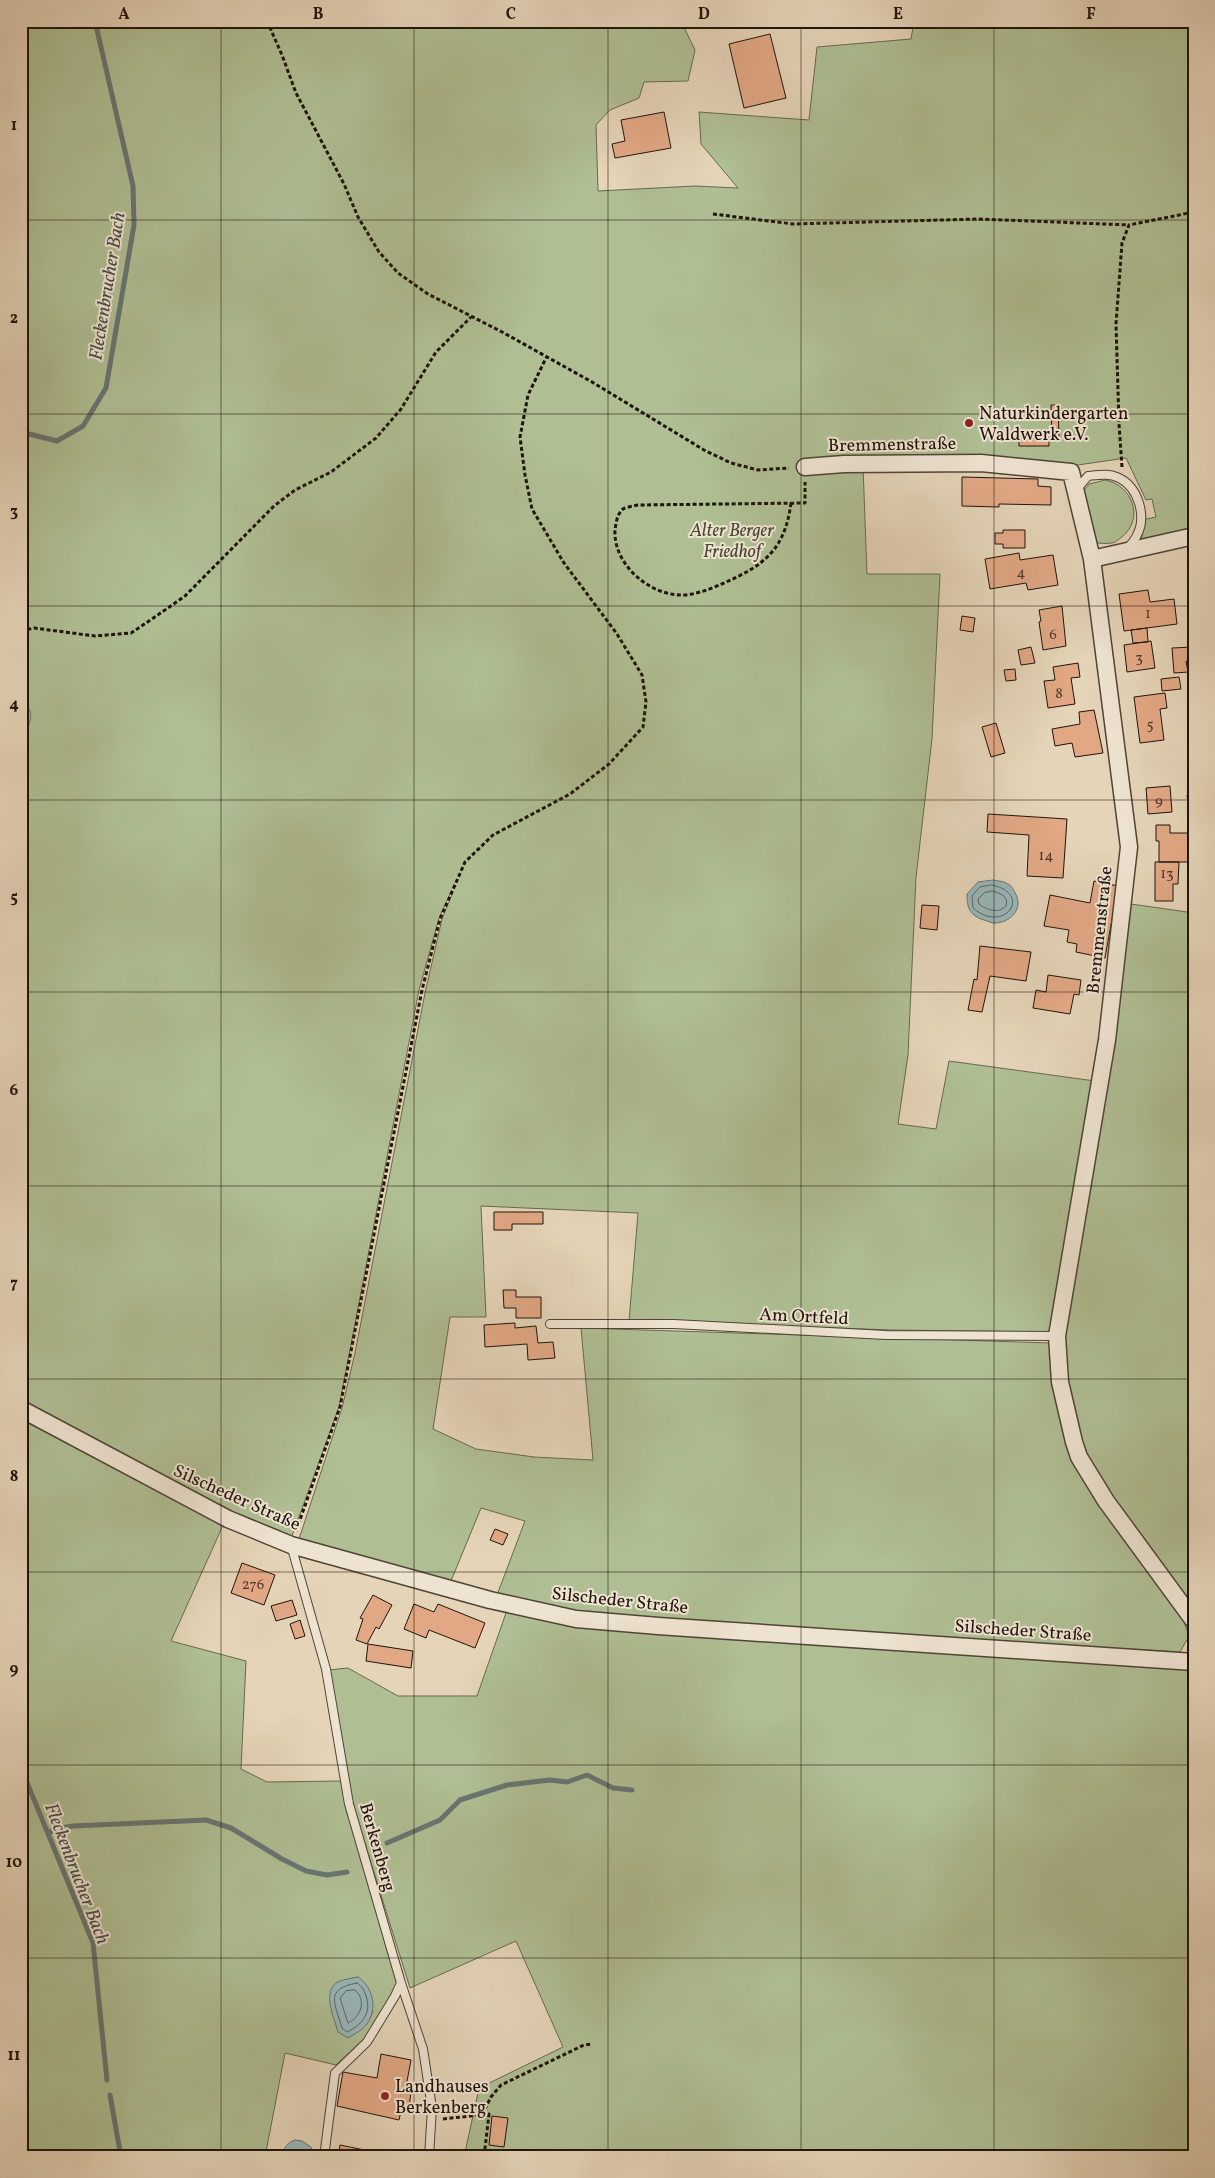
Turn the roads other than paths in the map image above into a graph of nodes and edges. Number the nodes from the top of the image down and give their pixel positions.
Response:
1 (805, 467) road end
2 (1075, 491) junction
3 (1194, 536) edge
4 (1124, 553) junction
5 (1092, 559) junction
6 (550, 1324) dead end
7 (1057, 1336) junction
8 (21, 1410) edge
9 (291, 1545) junction
10 (1194, 1621) edge
11 (1194, 1662) edge
12 (401, 1983) junction
13 (324, 2157) edge
14 (429, 2157) edge

1 - 2 street, Bremmenstraße
2 - 4 lane
2 - 5 street, Bremmenstraße
3 - 4 street
4 - 5 street
5 - 7 street, Bremmenstraße
6 - 7 lane, Am Ortfeld
7 - 10 street, Bremmenstraße
8 - 9 street, Silscheder Straße
9 - 11 street, Silscheder Straße
9 - 12 lane, Berkenberg
12 - 13 lane
12 - 14 lane, Berkenberg

